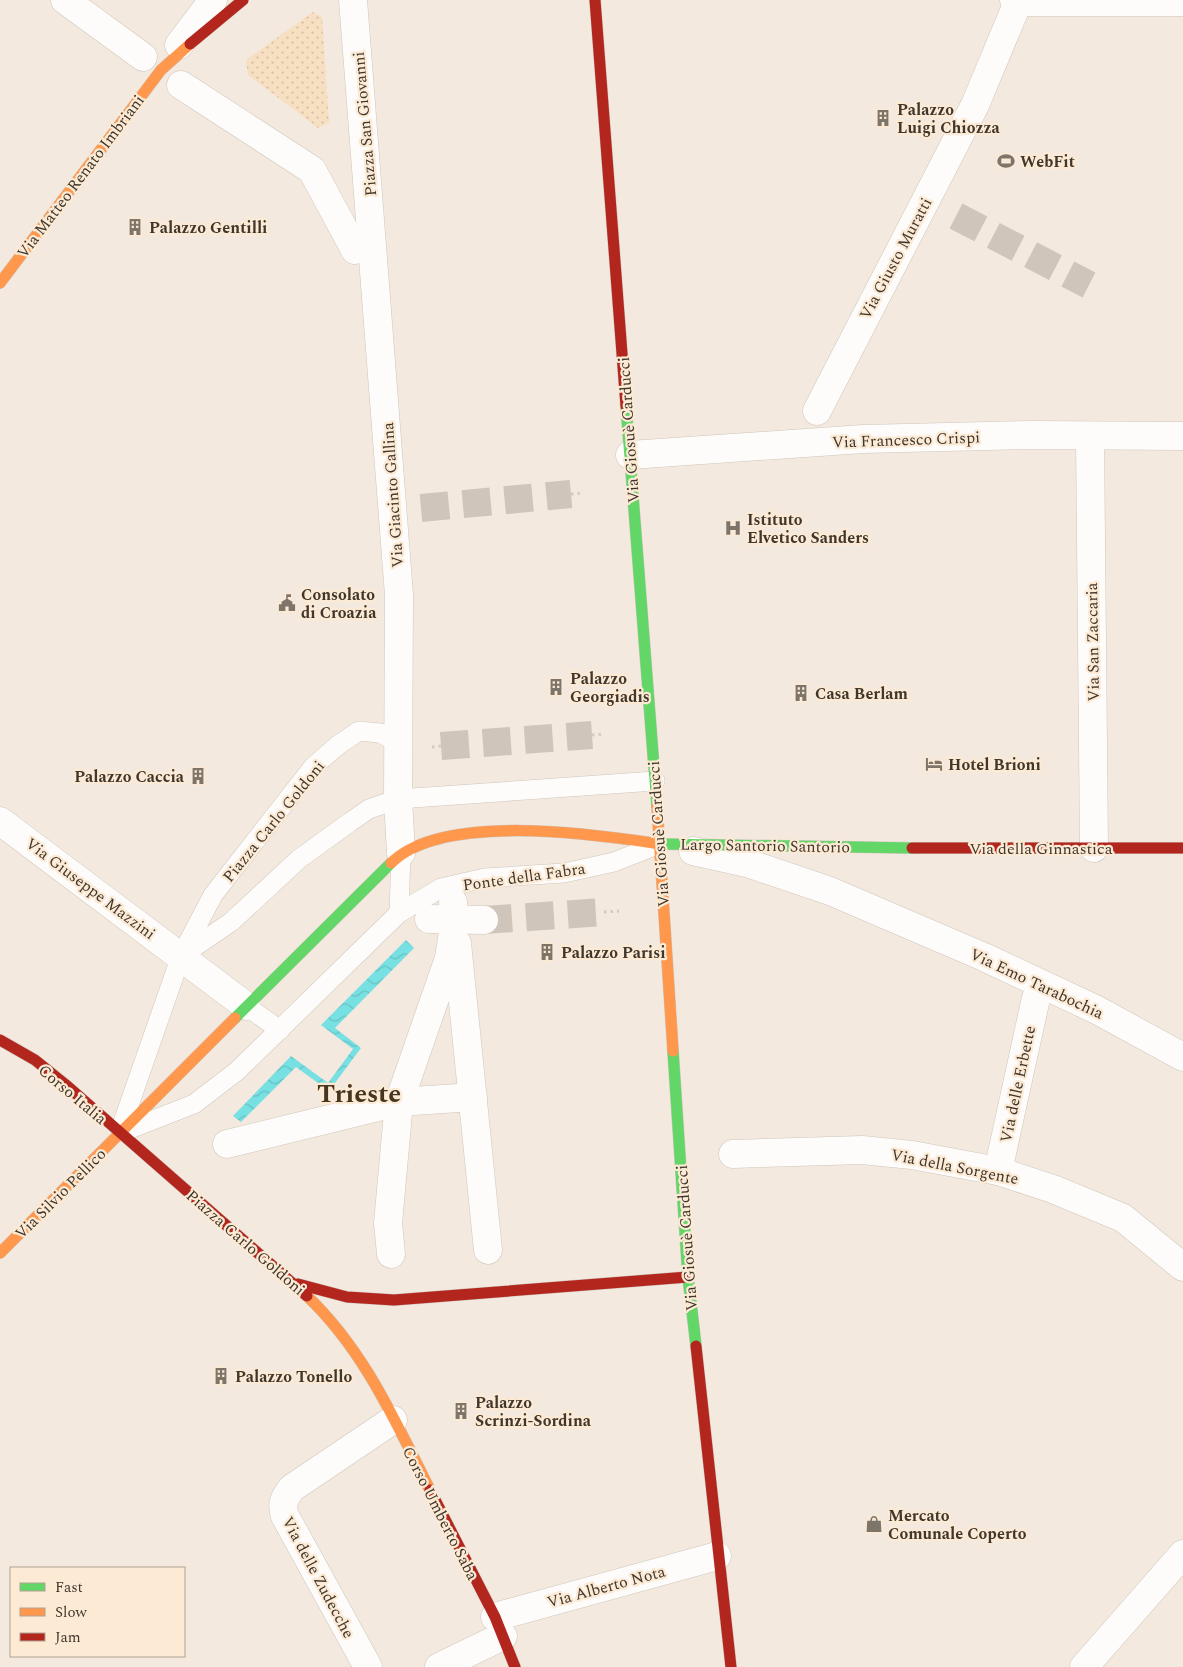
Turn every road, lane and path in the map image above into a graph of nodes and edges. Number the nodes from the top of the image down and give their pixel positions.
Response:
1 (65, 0) edge
2 (213, 0) edge
3 (243, 0) edge
4 (353, 0) edge
5 (595, 0) edge
6 (1016, 1) edge
7 (1183, 2) edge
8 (161, 71) junction
9 (365, 249) junction
10 (0, 283) edge
11 (817, 411) dead end
12 (1090, 436) junction
13 (1183, 436) edge
14 (630, 455) junction
15 (584, 493) dead end
16 (571, 494) tunnel mouth
17 (604, 734) dead end
18 (592, 735) tunnel mouth
19 (399, 743) junction
20 (441, 746) tunnel mouth
21 (431, 747) dead end
22 (655, 782) junction
23 (398, 799) junction
24 (0, 821) edge
25 (660, 844) junction
26 (899, 848) joint
27 (1094, 848) junction
28 (1183, 848) edge
29 (401, 853) junction
30 (619, 911) dead end
31 (604, 912) tunnel mouth
32 (399, 913) junction
33 (446, 914) junction
34 (887, 916) joint
35 (484, 920) tunnel mouth
36 (181, 956) junction
37 (1036, 998) dead end
38 (246, 1006) junction
39 (280, 1030) junction
40 (0, 1040) edge
41 (1183, 1057) edge
42 (473, 1097) junction
43 (399, 1102) junction
44 (119, 1133) junction
45 (227, 1144) dead end
46 (733, 1154) dead end
47 (998, 1171) junction
48 (488, 1250) dead end
49 (0, 1253) edge
50 (391, 1254) dead end
51 (1183, 1267) edge
52 (688, 1277) junction
53 (298, 1284) junction
54 (363, 1361) joint
55 (393, 1420) junction
56 (1183, 1554) edge
57 (718, 1556) junction
58 (499, 1627) junction
59 (368, 1667) edge
60 (439, 1667) edge
61 (515, 1667) edge
62 (731, 1667) edge
63 (1084, 1667) edge

1 - 8 street
2 - 8 street
3 - 8 main road
4 - 9 street, Piazza San Giovanni
5 - 14 main road, Via Giosuè Carducci
6 - 7 street
6 - 11 street, Via Giusto Muratti
8 - 9 street
8 - 10 main road, Via Matteo Renato Imbriani
9 - 19 street, Via Giacinto Gallina
12 - 13 street, Via Francesco Crispi
12 - 14 street, Via Francesco Crispi
12 - 27 street, Via San Zaccaria
14 - 22 main road, Via Giosuè Carducci
15 - 16 path
17 - 18 path
19 - 23 street
19 - 36 lane, Piazza Carlo Goldoni
20 - 21 path
22 - 23 lane
22 - 25 main road, Via Giosuè Carducci
23 - 29 street
23 - 36 lane
24 - 36 street, Via Giuseppe Mazzini
25 - 26 main road, Largo Santorio Santorio
25 - 29 main road
25 - 32 lane, Ponte della Fabra
25 - 34 street, Largo Santorio Santorio
25 - 52 main road, Via Giosuè Carducci
26 - 27 main road, Via della Ginnastica
27 - 28 main road, Via della Ginnastica
29 - 32 lane
29 - 38 main road
30 - 31 path
32 - 39 lane
33 - 35 street
33 - 42 street
33 - 43 street
34 - 41 street, Via Emo Tarabochia
36 - 38 street
36 - 44 lane, Piazza Carlo Goldoni
37 - 47 street, Via delle Erbette
38 - 39 lane
38 - 44 main road
39 - 44 lane
40 - 44 main road, Corso Italia
42 - 43 street
42 - 48 street
43 - 45 street
43 - 50 street
44 - 49 main road, Via Silvio Pellico
44 - 53 main road, Piazza Carlo Goldoni
46 - 47 street, Via della Sorgente
47 - 51 street, Via della Sorgente
52 - 53 main road
52 - 57 main road, Via Giosuè Carducci
53 - 54 main road, Piazza Carlo Goldoni
54 - 55 main road, Corso Umberto Saba
55 - 58 main road, Corso Umberto Saba
55 - 59 street, Via delle Zudecche
56 - 63 street
57 - 58 street, Via Alberto Nota
57 - 62 main road, Via Giosuè Carducci
58 - 60 street, Via Alberto Nota
58 - 61 main road, Corso Umberto Saba

